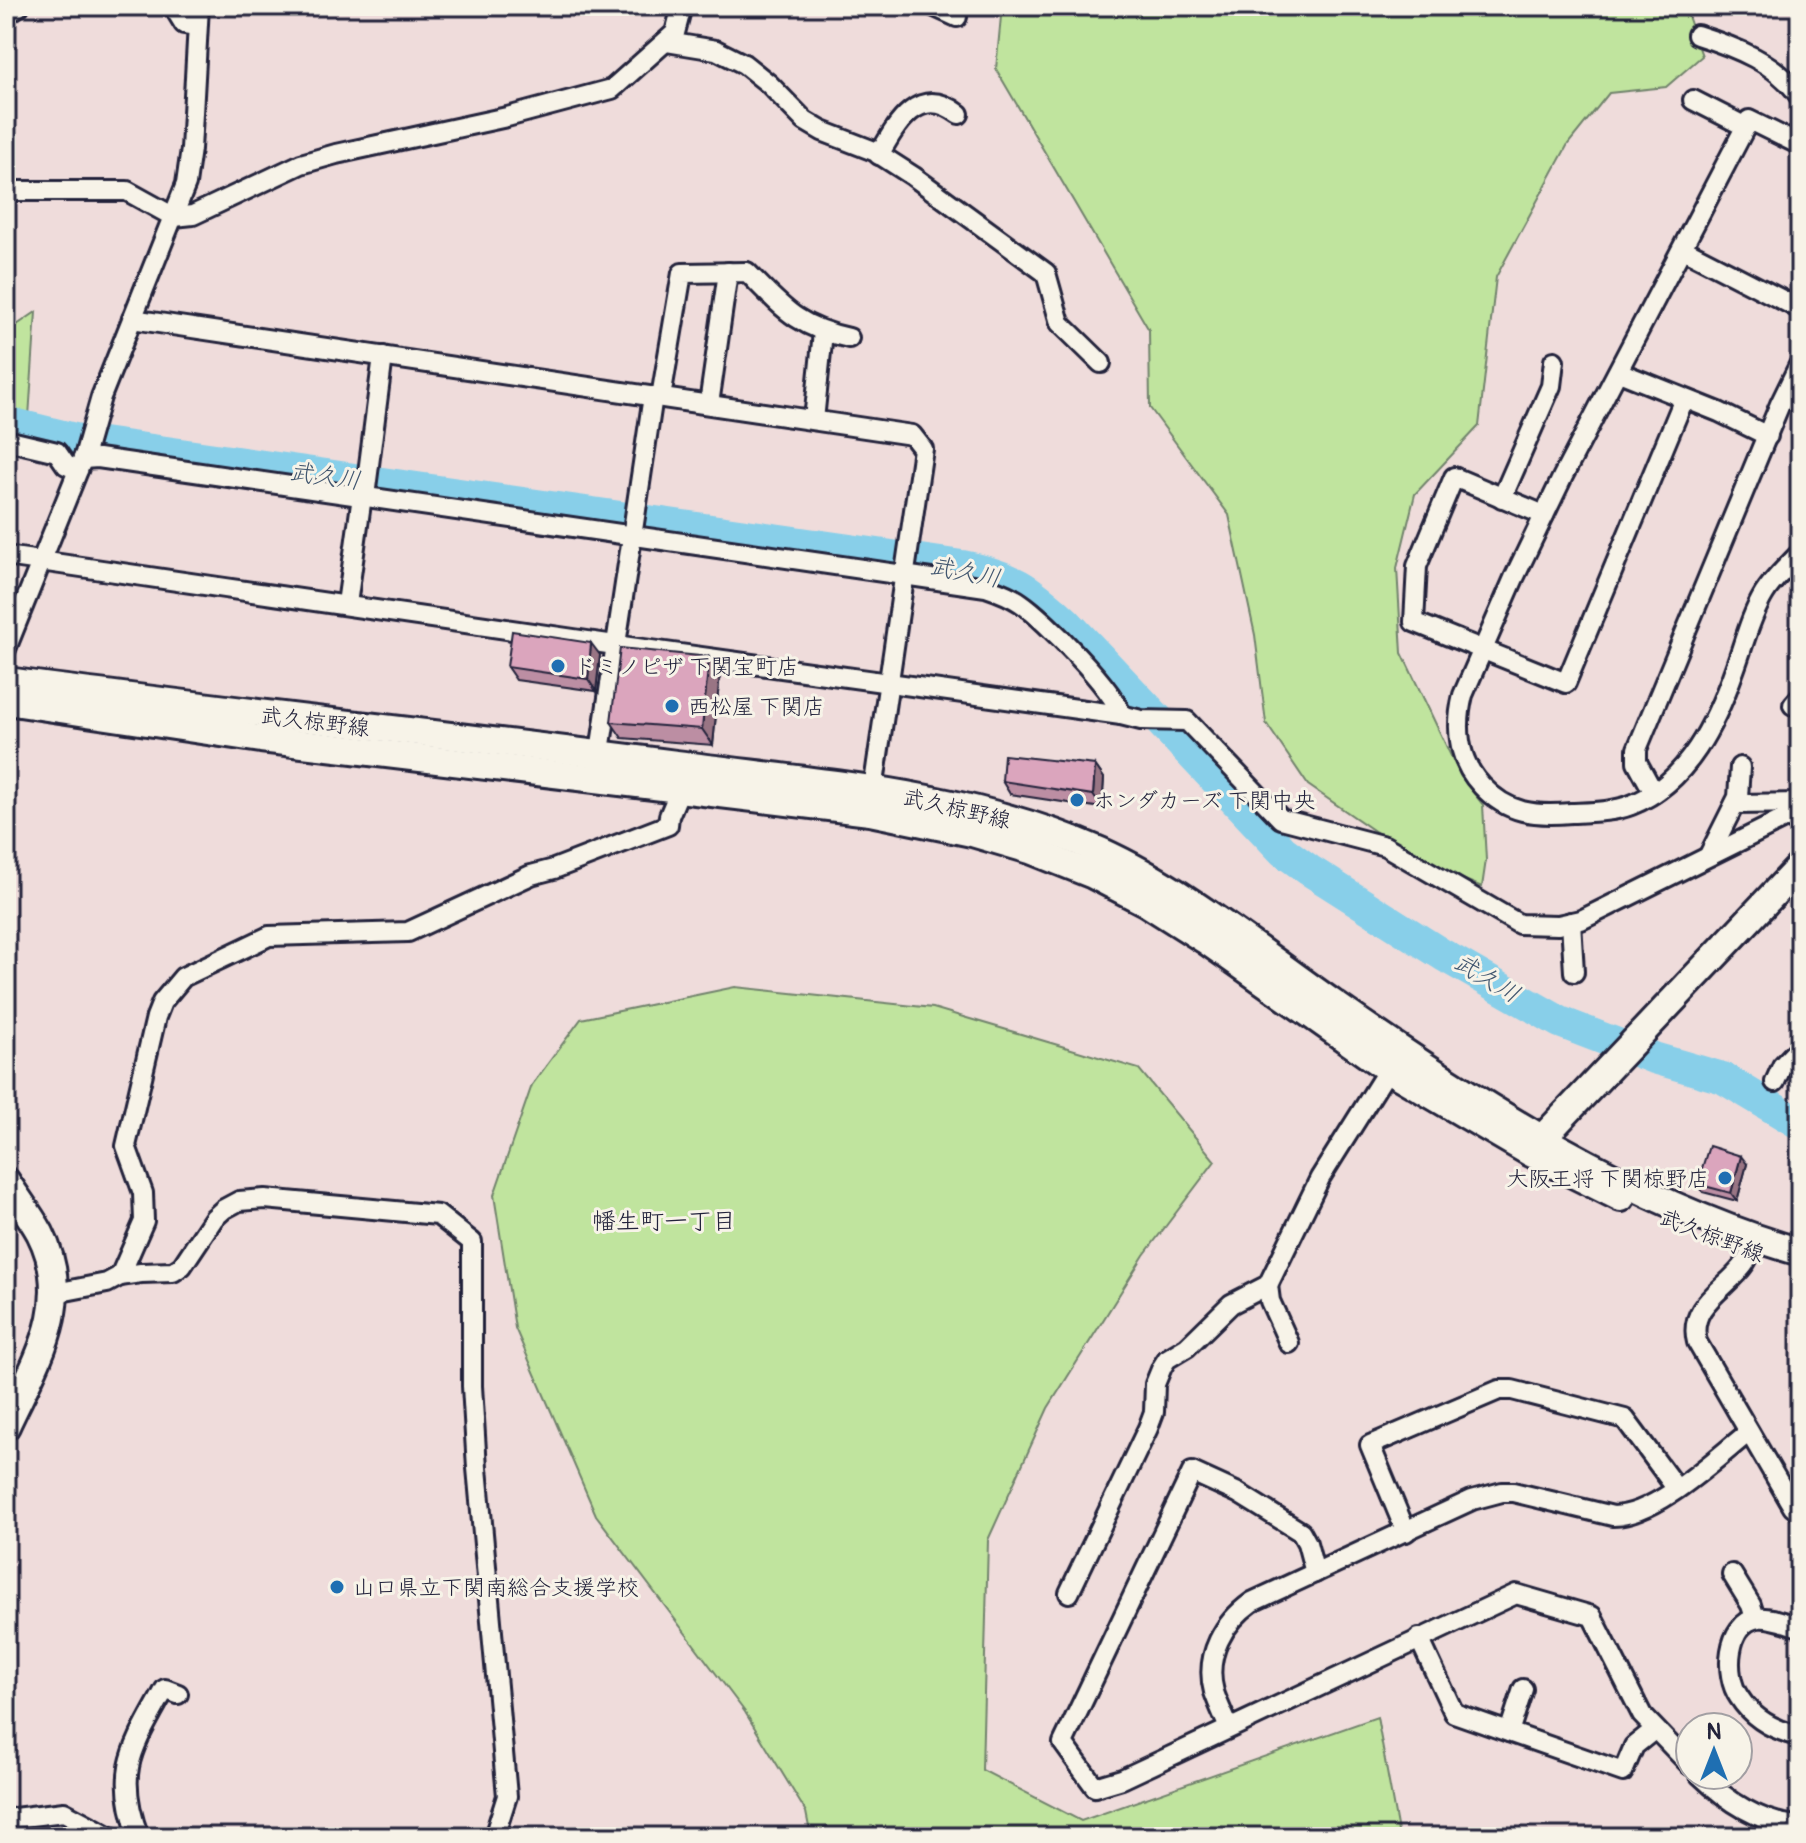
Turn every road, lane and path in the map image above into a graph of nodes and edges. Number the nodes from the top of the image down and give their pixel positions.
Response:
1 (19, 6) edge
2 (173, 6) edge
3 (199, 6) edge
4 (682, 6) edge
5 (933, 6) edge
6 (6, 15) edge
7 (957, 17) dead end
8 (197, 26) junction
9 (1697, 35) dead end
10 (667, 42) junction
11 (1800, 97) edge
12 (1693, 100) dead end
13 (959, 114) dead end
14 (1746, 127) junction
15 (1800, 145) edge
16 (879, 155) junction
17 (6, 191) edge
18 (174, 217) junction
19 (1683, 249) junction
20 (728, 272) junction
21 (1800, 309) edge
22 (132, 319) junction
23 (823, 332) junction
24 (849, 338) dead end
25 (383, 356) junction
26 (1554, 361) dead end
27 (1101, 363) dead end
28 (1800, 363) edge
29 (1619, 372) junction
30 (657, 396) junction
31 (1684, 399) junction
32 (709, 404) junction
33 (814, 420) junction
34 (1768, 436) junction
35 (6, 440) edge
36 (82, 461) junction
37 (364, 495) junction
38 (1502, 498) junction
39 (1544, 515) junction
40 (632, 533) junction
41 (1800, 553) edge
42 (6, 556) edge
43 (40, 561) junction
44 (904, 572) junction
45 (347, 604) junction
46 (615, 645) junction
47 (6, 649) edge
48 (1483, 652) junction
49 (6, 681) edge
50 (888, 682) junction
51 (6, 701) edge
52 (1121, 715) junction
53 (598, 766) junction
54 (1740, 767) dead end
55 (680, 790) junction
56 (873, 790) junction
57 (1654, 793) junction
58 (1800, 803) edge
59 (1735, 804) junction
60 (1800, 811) edge
61 (1709, 855) junction
62 (1800, 866) edge
63 (1571, 922) junction
64 (1574, 972) dead end
65 (1800, 1047) edge
66 (1394, 1060) junction
67 (1775, 1082) dead end
68 (1536, 1144) junction
69 (6, 1181) edge
70 (1753, 1245) junction
71 (1800, 1252) edge
72 (1800, 1267) edge
73 (120, 1276) junction
74 (1268, 1285) junction
75 (55, 1293) junction
76 (1289, 1343) dead end
77 (6, 1426) edge
78 (1749, 1432) junction
79 (1676, 1488) junction
80 (1800, 1512) edge
81 (1406, 1532) junction
82 (1315, 1573) junction
83 (1732, 1574) dead end
84 (1069, 1593) dead end
85 (1755, 1618) junction
86 (1800, 1627) edge
87 (1419, 1638) junction
88 (1523, 1689) dead end
89 (178, 1694) dead end
90 (1229, 1728) junction
91 (1654, 1730) junction
92 (1509, 1732) junction
93 (1800, 1736) edge
94 (1674, 1749) edge
95 (1719, 1791) edge
96 (73, 1817) junction
97 (6, 1819) edge
98 (1800, 1826) edge
99 (79, 1837) edge
100 (111, 1837) edge
101 (139, 1837) edge
102 (494, 1837) edge

1 - 6 street
2 - 8 street
3 - 8 street
4 - 10 street
5 - 7 street
8 - 18 street
9 - 11 street
10 - 16 street
10 - 18 street
12 - 14 street
13 - 16 street
14 - 15 street
14 - 19 street
16 - 27 street
17 - 18 street
18 - 22 street
19 - 21 street
19 - 29 street
20 - 23 street
20 - 30 street
20 - 32 street
22 - 25 street
22 - 36 street
23 - 24 street
23 - 33 street
25 - 30 street
25 - 37 street
26 - 38 street
28 - 34 street
29 - 31 street
29 - 39 street
30 - 32 street
30 - 40 street
31 - 34 street
31 - 48 street
32 - 33 street
33 - 44 street
34 - 57 street
35 - 36 street
36 - 37 street
36 - 43 street
37 - 40 street
37 - 45 street
38 - 39 street
38 - 48 street
39 - 48 street
40 - 44 street
40 - 46 street
41 - 57 street
42 - 43 street
43 - 45 street
43 - 47 street
44 - 50 street
44 - 52 street
45 - 46 street
46 - 50 street
46 - 53 street
48 - 57 street
49 - 53 main road, 武久椋野線
50 - 52 street
50 - 56 street
51 - 53 main road, 武久椋野線
52 - 63 street
53 - 55 main road, 武久椋野線
53 - 56 main road, 武久椋野線
54 - 59 street
55 - 66 main road, 武久椋野線
55 - 73 street
56 - 66 main road, 武久椋野線
58 - 59 street
59 - 61 street
60 - 61 street
61 - 63 street
62 - 68 main road
63 - 64 street
65 - 67 street
66 - 68 main road, 武久椋野線
66 - 74 street
68 - 70 main road, 武久椋野線
69 - 75 main road
70 - 71 main road, 武久椋野線
70 - 72 main road, 武久椋野線
70 - 78 street
73 - 75 street
73 - 102 street
74 - 76 street
74 - 84 street
75 - 77 main road
78 - 79 street
78 - 80 street
79 - 81 street
79 - 81 street
81 - 82 street
82 - 90 street
82 - 90 street
83 - 85 street
85 - 86 street
85 - 93 street
87 - 90 street
87 - 91 street
87 - 92 street
88 - 92 street
89 - 101 street
91 - 92 street
91 - 94 street
95 - 98 street
96 - 97 street
96 - 99 street
96 - 100 street

